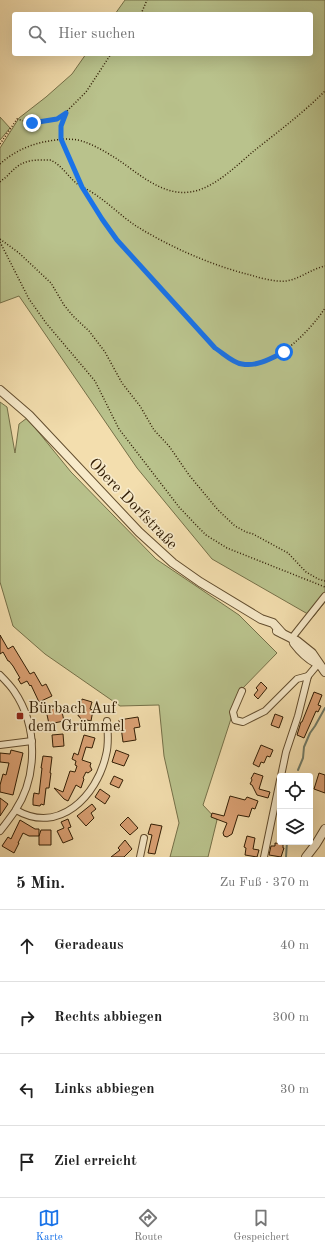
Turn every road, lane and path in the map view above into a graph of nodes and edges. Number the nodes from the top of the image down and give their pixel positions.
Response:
1 (147, 0) edge
2 (142, 12) edge
3 (110, 56) edge
4 (325, 91) edge
5 (66, 113) junction
6 (61, 139) junction
7 (0, 144) edge
8 (0, 164) edge
9 (0, 182) edge
10 (82, 187) junction
11 (0, 239) edge
12 (0, 242) edge
13 (325, 266) edge
14 (325, 308) edge
15 (0, 390) edge
16 (325, 581) edge
17 (325, 587) edge
18 (325, 596) edge
19 (291, 639) junction
20 (318, 664) junction
21 (325, 672) edge
22 (0, 675) edge
23 (308, 676) junction
24 (242, 691) dead end
25 (107, 721) dead end
26 (32, 741) junction
27 (0, 745) edge
28 (282, 773) edge
29 (277, 794) edge
30 (16, 810) junction
31 (325, 829) edge
32 (0, 831) edge
33 (144, 838) dead end
34 (316, 844) junction
35 (140, 857) edge
36 (264, 857) edge
37 (306, 857) edge
38 (312, 857) edge

1 - 2 path
3 - 5 path
4 - 6 path
5 - 6 path
5 - 7 path
6 - 8 path
6 - 10 path
9 - 10 path
10 - 13 path
10 - 14 path
11 - 16 path
12 - 17 path
15 - 19 street, Obere Dorfstraße
18 - 19 street
19 - 20 street, Obere Dorfstraße
20 - 21 street, Obere Dorfstraße
20 - 23 street
22 - 26 street
23 - 24 street
23 - 28 street
25 - 30 street
26 - 27 street
26 - 30 street
29 - 36 street
30 - 32 street
31 - 34 street
33 - 35 street
34 - 37 street
34 - 38 street

